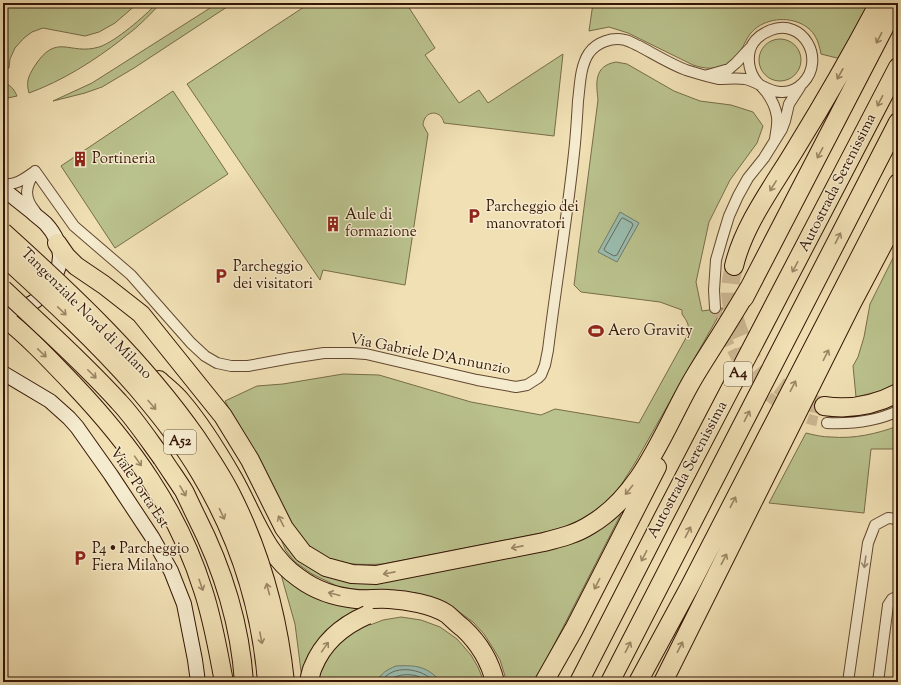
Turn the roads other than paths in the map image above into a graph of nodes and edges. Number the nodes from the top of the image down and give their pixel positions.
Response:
1 (879, 3) edge
2 (897, 3) edge
3 (752, 46) junction
4 (898, 67) edge
5 (706, 76) junction
6 (761, 86) junction
7 (800, 86) junction
8 (898, 122) edge
9 (775, 139) junction
10 (35, 171) junction
11 (898, 183) edge
12 (3, 184) edge
13 (3, 189) edge
14 (898, 216) edge
15 (45, 223) junction
16 (3, 232) edge
17 (57, 244) junction
18 (3, 256) edge
19 (734, 266) tunnel mouth
20 (749, 288) junction
21 (3, 289) edge
22 (715, 308) tunnel mouth
23 (3, 309) edge
24 (3, 317) edge
25 (128, 353) junction
26 (3, 373) edge
27 (898, 393) edge
28 (898, 411) edge
29 (825, 414) joint
30 (898, 519) edge
31 (690, 586) junction
32 (898, 596) edge
33 (370, 607) junction
34 (574, 629) junction
35 (198, 682) edge
36 (224, 682) edge
37 (244, 682) edge
38 (268, 682) edge
39 (285, 682) edge
40 (309, 682) edge
41 (495, 682) edge
42 (544, 682) edge
43 (550, 682) edge
44 (579, 682) edge
45 (610, 682) edge
46 (638, 682) edge
47 (644, 682) edge
48 (663, 682) edge
49 (848, 682) edge
50 (878, 682) edge

1 -> 19 highway
2 -> 20 highway
3 - 5 street
3 - 6 street
3 - 7 street
4 -> 44 highway, Autostrada Serenissima / A4
5 - 6 street, Via Gabriele D'Annunzio
5 - 10 street, Via Gabriele D'Annunzio
6 - 7 street
6 - 9 street
7 - 9 street
45 -> 8 highway, Autostrada Serenissima / A4
9 - 22 street
10 - 12 street
10 - 15 street
31 -> 11 highway
13 - 15 street
48 -> 14 highway
15 - 17 street
16 - 25 highway, Tangenziale Nord di Milano / A52, bridge
20 -> 17 highway
17 - 23 street
18 -> 38 highway, Tangenziale Nord di Milano / A52, bridge
20 -> 34 highway
21 -> 37 highway, bridge
24 -> 36 highway
33 -> 25 highway, bridge
39 -> 25 highway, Tangenziale Nord di Milano / A52, bridge
26 - 35 street, Viale Porta Est
27 - 29 highway
28 - 29 street
30 -> 49 street
31 - 46 highway
31 - 47 highway
32 - 50 street
40 -> 33 highway, bridge
33 - 41 highway
34 - 42 highway
34 - 43 highway

